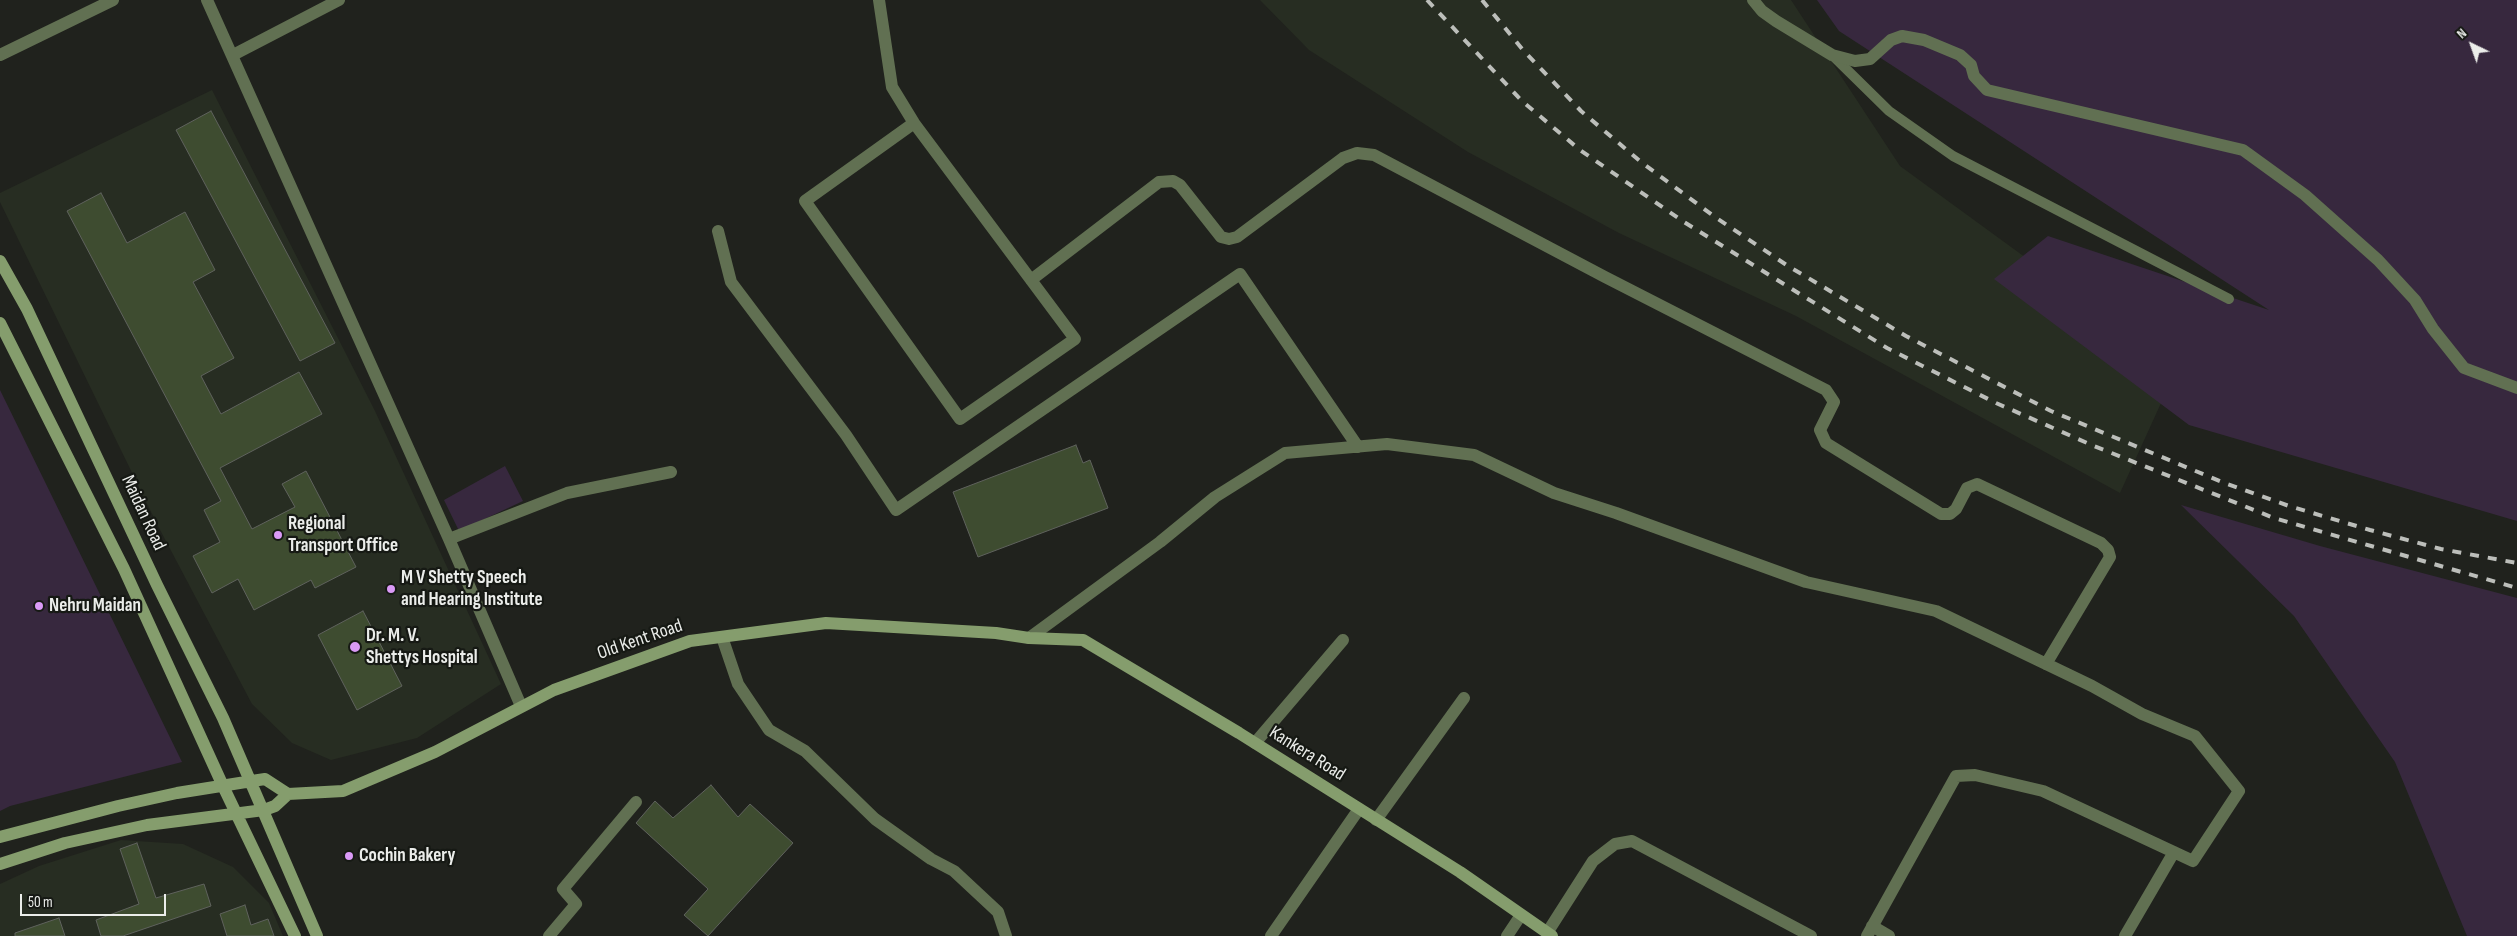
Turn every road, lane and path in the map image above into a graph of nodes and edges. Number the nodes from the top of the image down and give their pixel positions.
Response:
1 (113, 0) edge
2 (207, 0) edge
3 (340, 0) edge
4 (879, 0) edge
5 (1753, 0) edge
6 (233, 54) junction
7 (0, 55) edge
8 (1832, 55) junction
9 (914, 123) junction
10 (718, 231) dead end
11 (0, 261) edge
12 (1031, 280) junction
13 (2229, 298) dead end
14 (0, 323) edge
15 (2517, 388) edge
16 (1358, 447) junction
17 (671, 472) dead end
18 (449, 538) junction
19 (722, 637) junction
20 (1029, 638) junction
21 (1343, 640) dead end
22 (2046, 664) junction
23 (1464, 698) dead end
24 (521, 706) junction
25 (1255, 743) junction
26 (252, 781) junction
27 (223, 786) junction
28 (288, 794) junction
29 (636, 802) dead end
30 (1359, 809) junction
31 (264, 810) junction
32 (238, 814) junction
33 (1376, 820) junction
34 (0, 837) edge
35 (2174, 852) junction
36 (0, 864) edge
37 (1521, 915) junction
38 (1869, 931) edge
39 (1550, 934) edge
40 (295, 936) edge
41 (317, 936) edge
42 (549, 936) edge
43 (1006, 936) edge
44 (1271, 936) edge
45 (1506, 936) edge
46 (1811, 936) edge
47 (1889, 936) edge
48 (2125, 936) edge

1 - 7 street
2 - 6 street
3 - 6 street
4 - 9 street
5 - 8 street
6 - 18 street
8 - 13 lane
8 - 15 street
9 - 12 street
9 - 12 street
10 - 16 street
11 - 26 street, Maidan Road
12 - 22 street
14 - 27 street
16 - 20 street
16 - 22 street
17 - 18 street
18 - 24 street
19 - 20 street, Old Kent Road
19 - 24 street, Old Kent Road
19 - 43 street
20 - 25 street, Kankera Road
21 - 25 street
22 - 35 street
23 - 33 street
24 - 28 street, Old Kent Road
25 - 30 street, Kankera Road
26 - 27 street
26 - 28 street
26 - 31 street, Maidan Road
27 - 32 street
27 - 34 street
28 - 31 street
29 - 42 street
30 - 33 street, Kankera Road
30 - 44 street
31 - 32 street
31 - 41 street, Maidan Road
32 - 36 street
32 - 40 street
33 - 37 street, Kankera Road
35 - 38 street
35 - 48 street
37 - 39 street, Kankera Road
37 - 45 street
38 - 47 street
39 - 46 street

